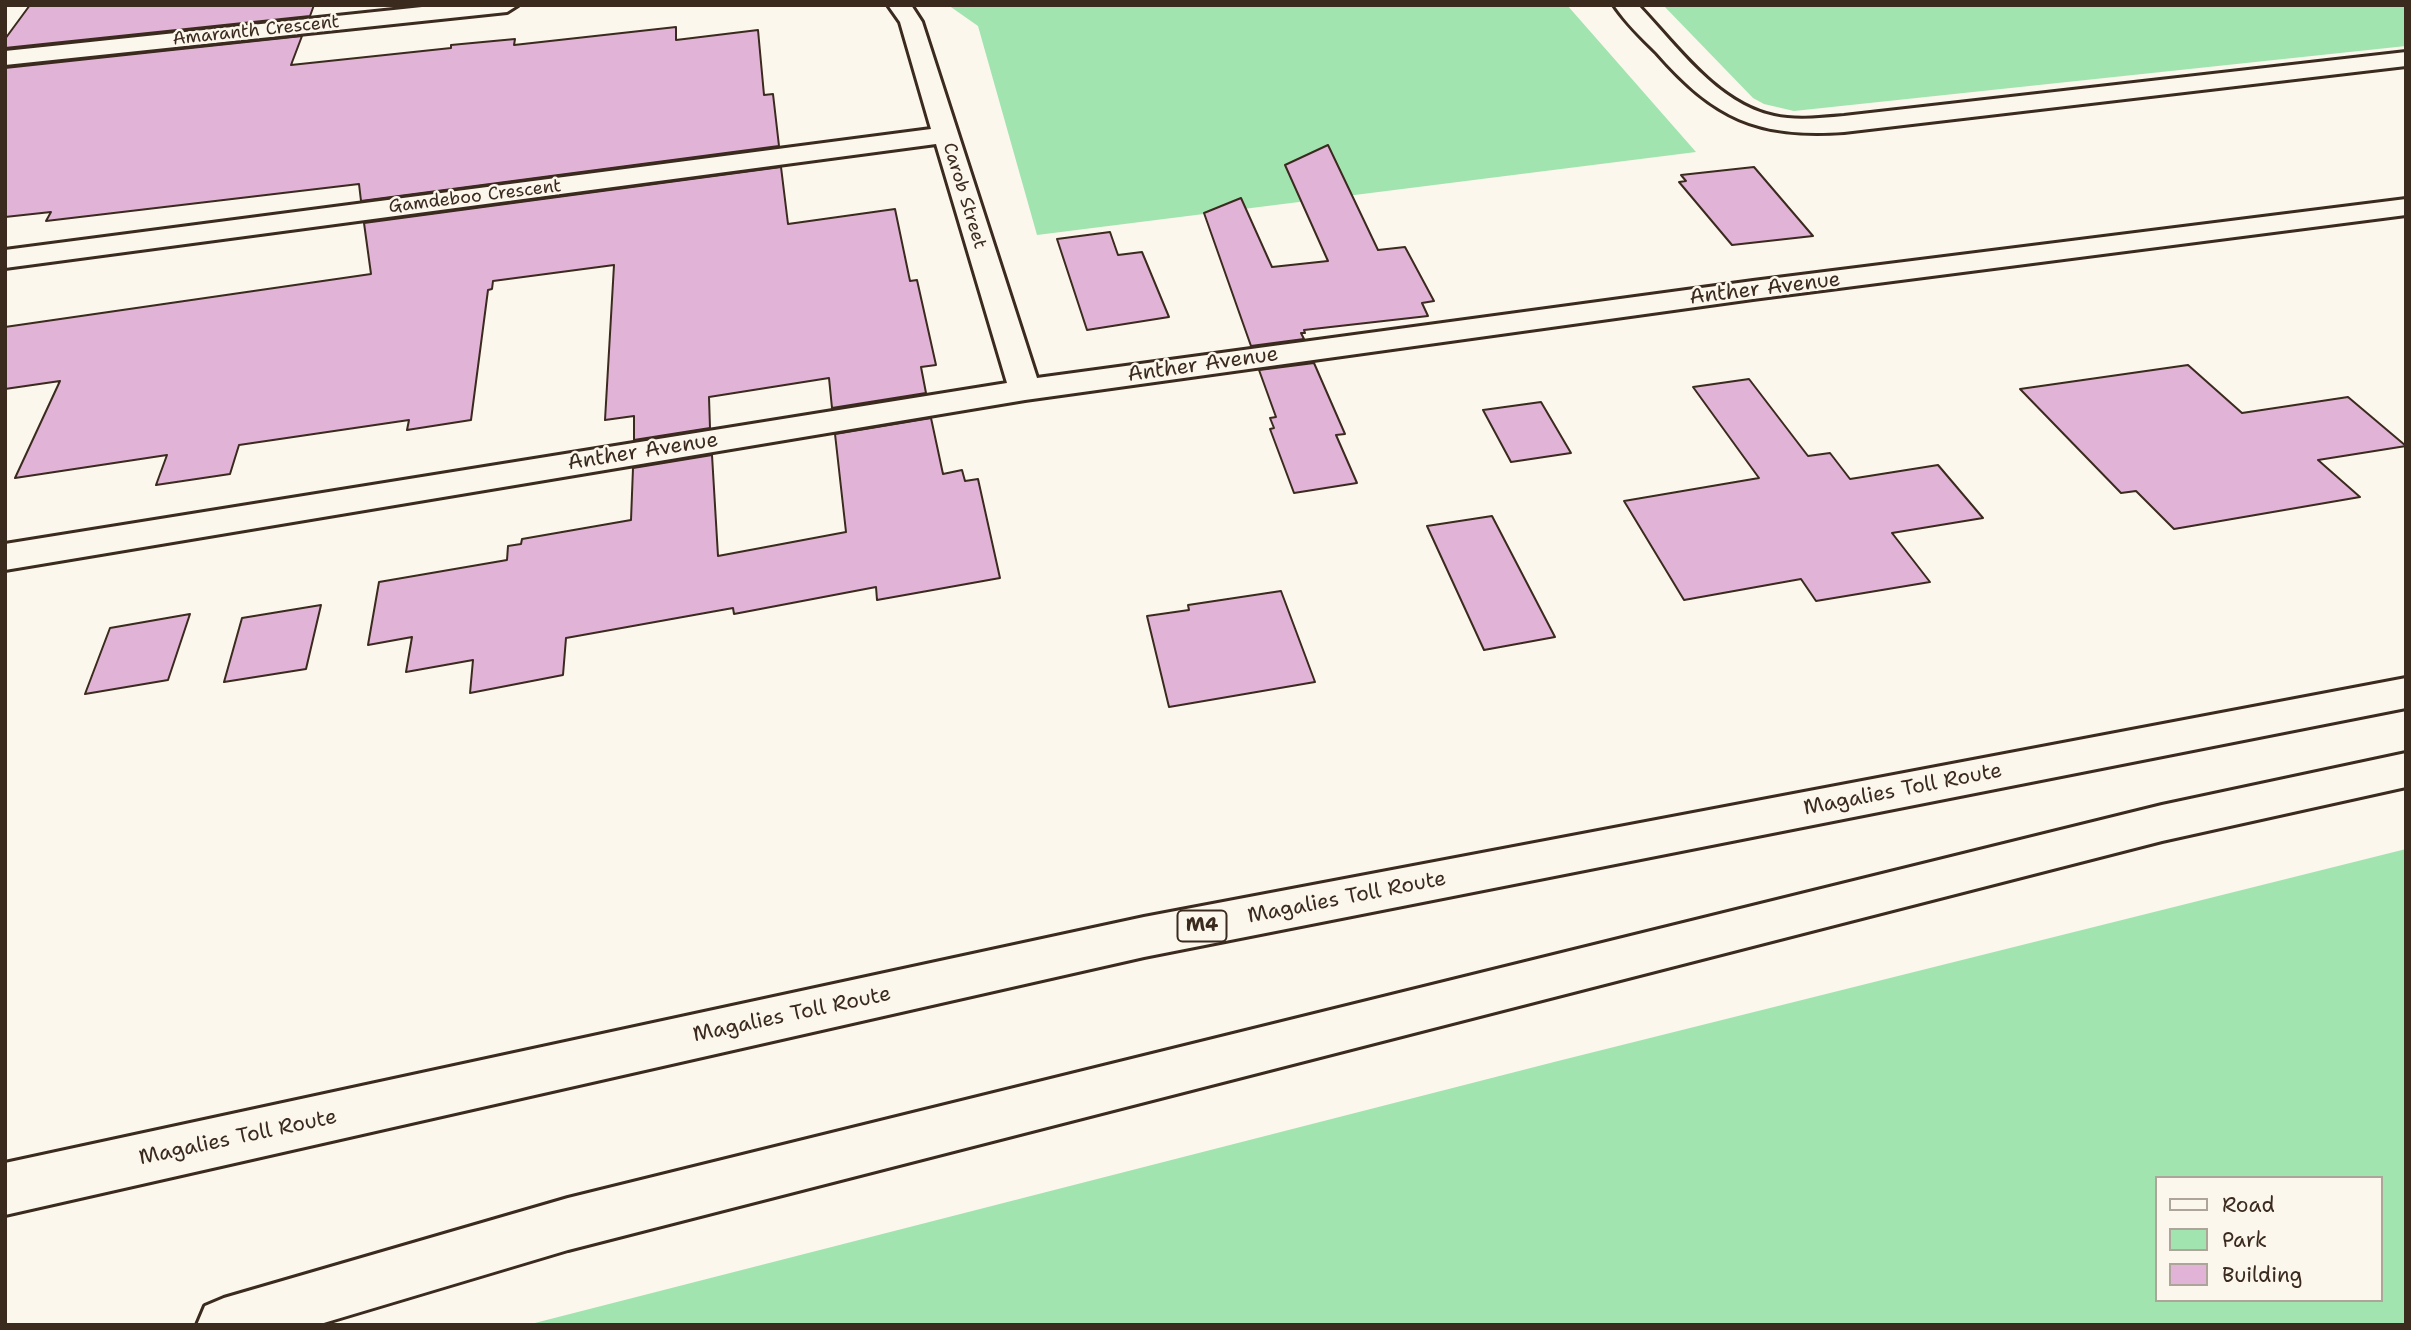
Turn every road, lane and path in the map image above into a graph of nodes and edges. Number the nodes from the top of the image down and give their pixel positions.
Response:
1 (507, 5) edge
2 (899, 5) edge
3 (1625, 5) edge
4 (5, 58) edge
5 (2406, 59) edge
6 (945, 135) junction
7 (2406, 207) edge
8 (5, 258) edge
9 (1025, 390) junction
10 (5, 556) edge
11 (2406, 692) edge
12 (2406, 770) edge
13 (5, 1189) edge
14 (224, 1325) edge

1 - 4 main road, Amaranth Crescent
2 - 6 main road, Carob Street
3 - 5 main road
6 - 8 main road, Gamdeboo Crescent
6 - 9 main road, Carob Street
7 - 9 main road, Anther Avenue
9 - 10 main road, Anther Avenue
11 - 13 main road, Magalies Toll Route / M4
12 - 14 main road

